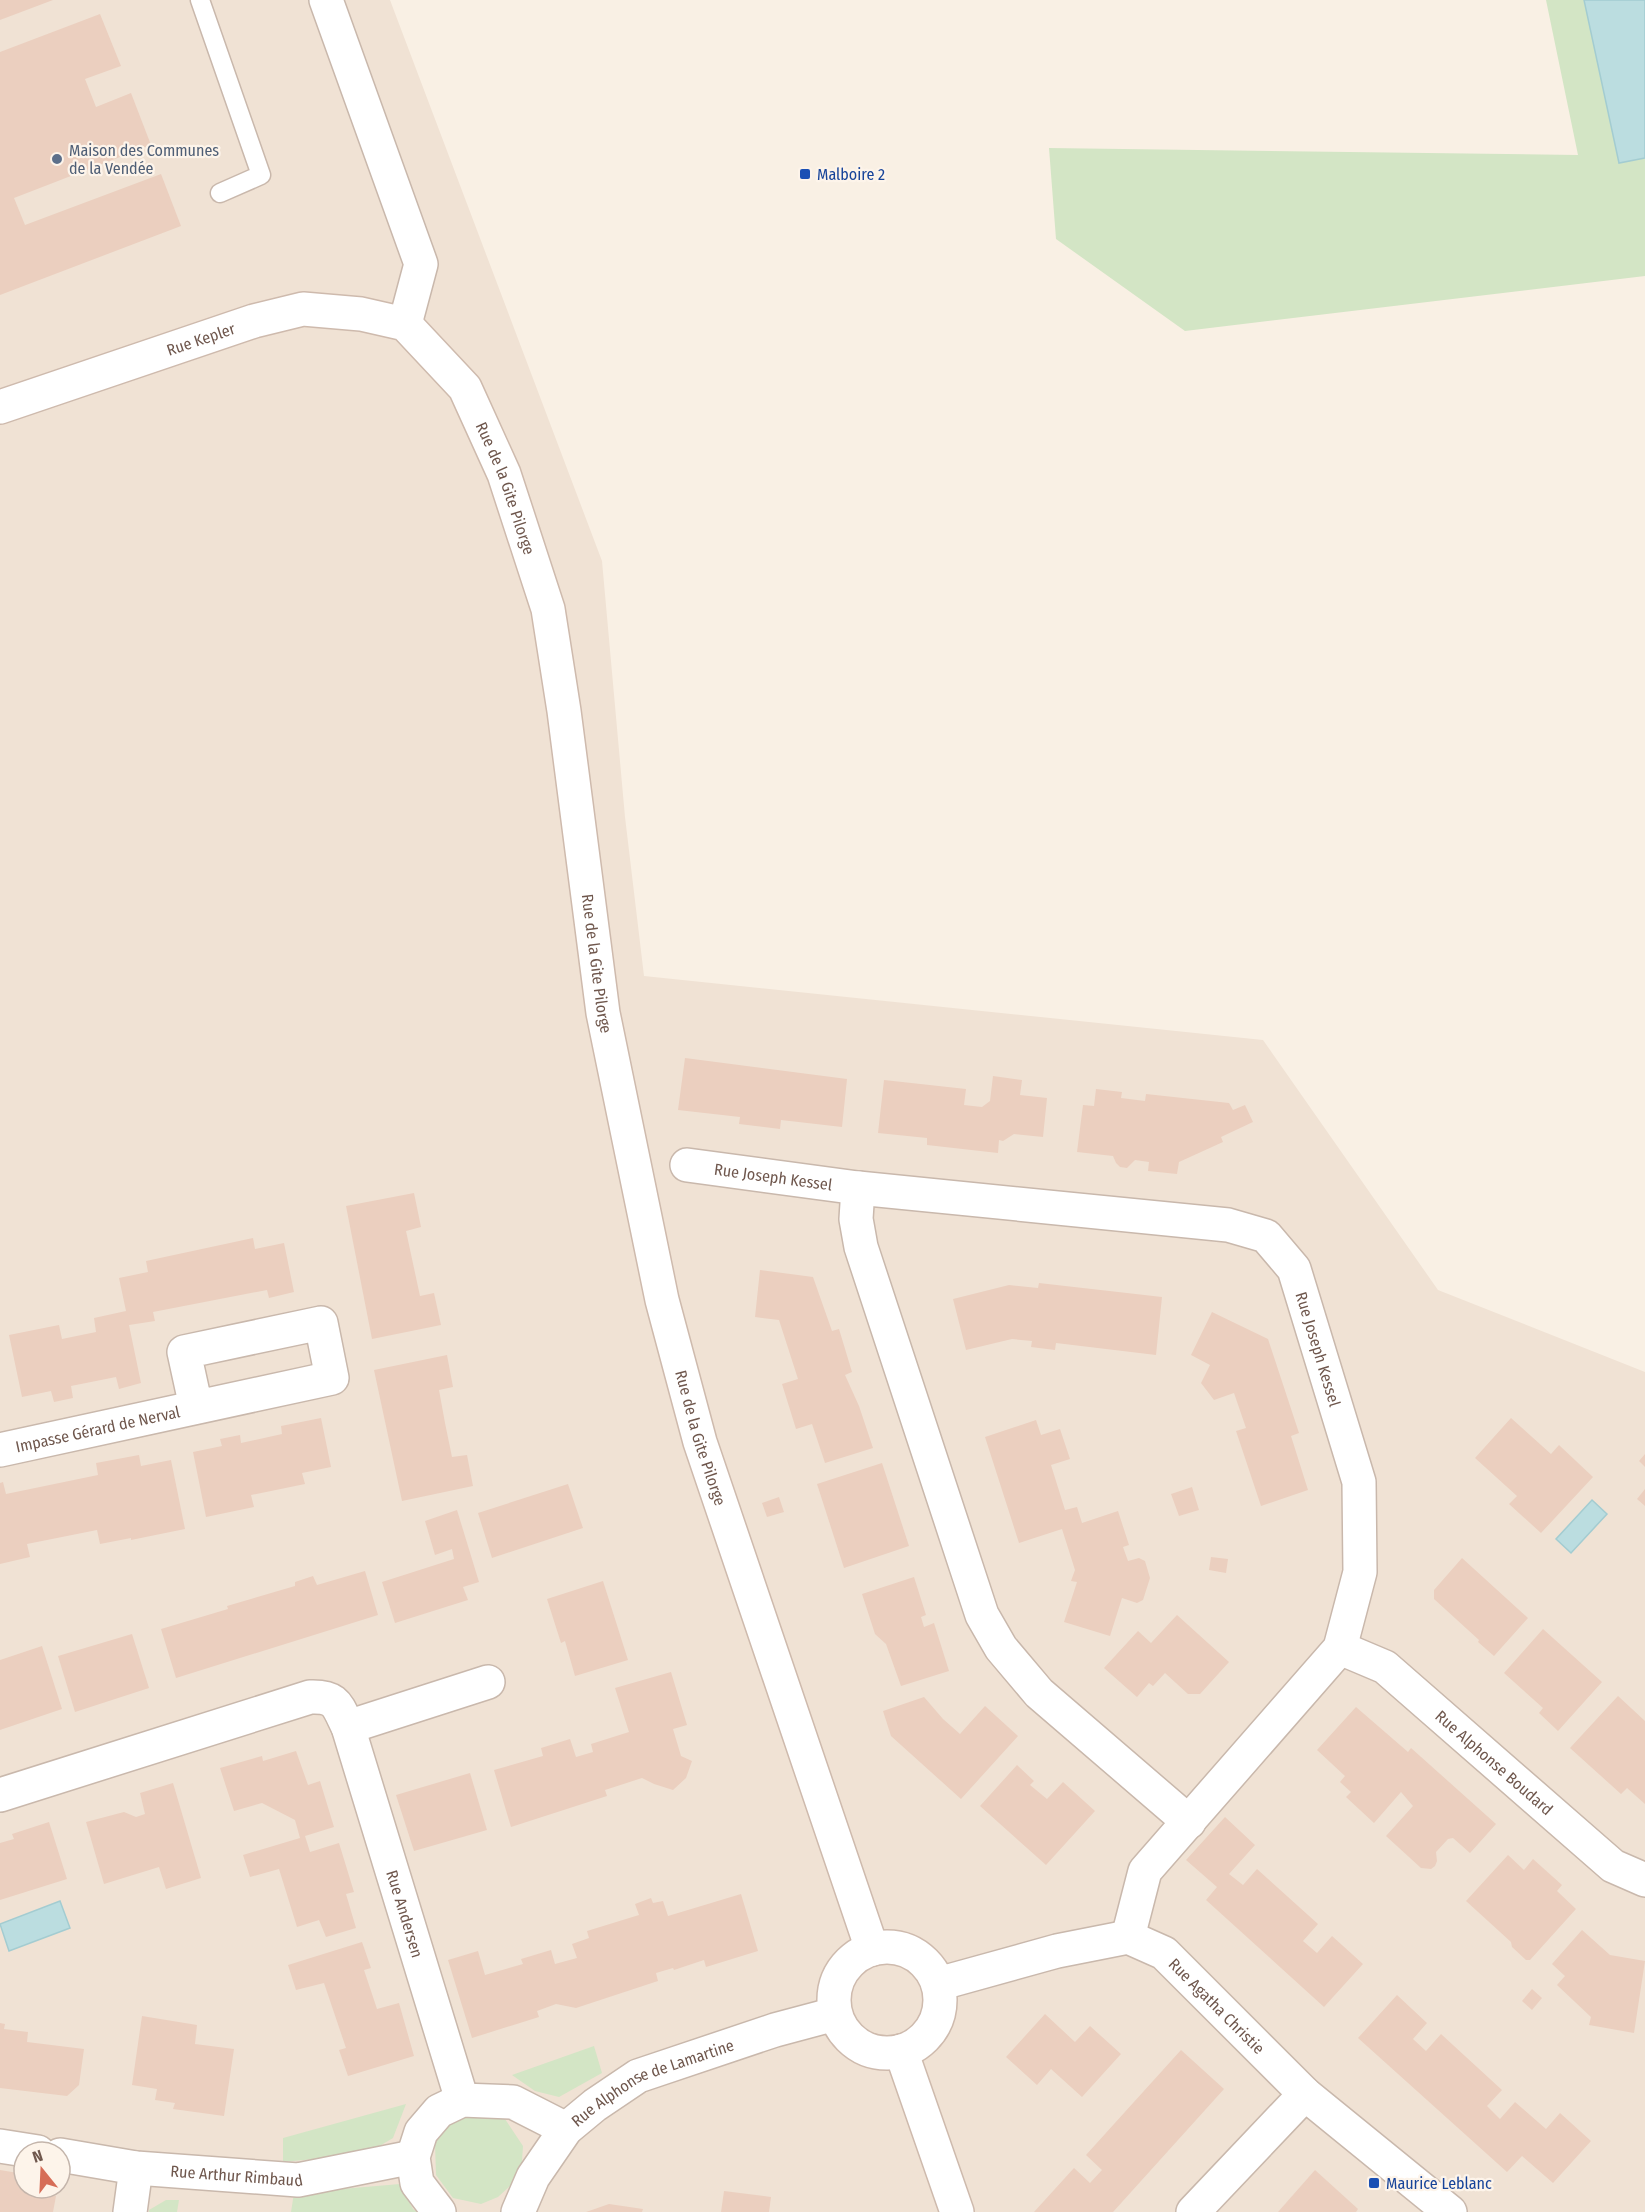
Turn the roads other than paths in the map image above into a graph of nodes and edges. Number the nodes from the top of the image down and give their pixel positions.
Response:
1 (200, 0) edge
2 (326, 0) edge
3 (220, 193) dead end
4 (405, 324) junction
5 (0, 406) edge
6 (687, 1165) dead end
7 (858, 1188) junction
8 (196, 1407) dead end
9 (0, 1450) edge
10 (1340, 1648) junction
11 (488, 1682) dead end
12 (348, 1728) junction
13 (0, 1795) edge
14 (1189, 1822) junction
15 (1645, 1880) edge
16 (1128, 1937) junction
17 (872, 1949) junction
18 (938, 1984) junction
19 (835, 2014) junction
20 (902, 2051) junction
21 (1305, 2094) junction
22 (462, 2100) junction
23 (566, 2128) junction
24 (413, 2157) junction
25 (72, 2158) edge
26 (136, 2168) junction
27 (130, 2212) edge
28 (439, 2212) edge
29 (518, 2212) edge
30 (957, 2212) edge
31 (1193, 2212) edge
32 (1450, 2212) edge

1 - 3 lane
2 - 4 street
4 - 5 street, Rue Kepler
4 - 17 street, Rue de la Gite Pilorge
6 - 7 street, Rue Joseph Kessel
7 - 10 street, Rue Joseph Kessel
7 - 14 street
8 - 9 street, Impasse Gérard de Nerval
10 - 14 street, Rue Joseph Kessel
10 - 15 street, Rue Alphonse Boudard
11 - 12 street
12 - 13 street, Rue Andersen
12 - 22 street, Rue Andersen
14 - 16 street, Rue Joseph Kessel
16 - 18 street
16 - 21 street, Rue Agatha Christie
17 - 18 street
17 - 19 street
18 - 20 street
19 - 20 street
19 - 23 street, Rue Alphonse de Lamartine
20 - 30 street
21 - 31 street
21 - 32 street, Rue Agatha Christie
22 - 23 street
22 - 24 street
23 - 29 street, Rue Alphonse de Lamartine
24 - 26 street, Rue Arthur Rimbaud
24 - 28 street
25 - 26 street, Rue Arthur Rimbaud
26 - 27 street

